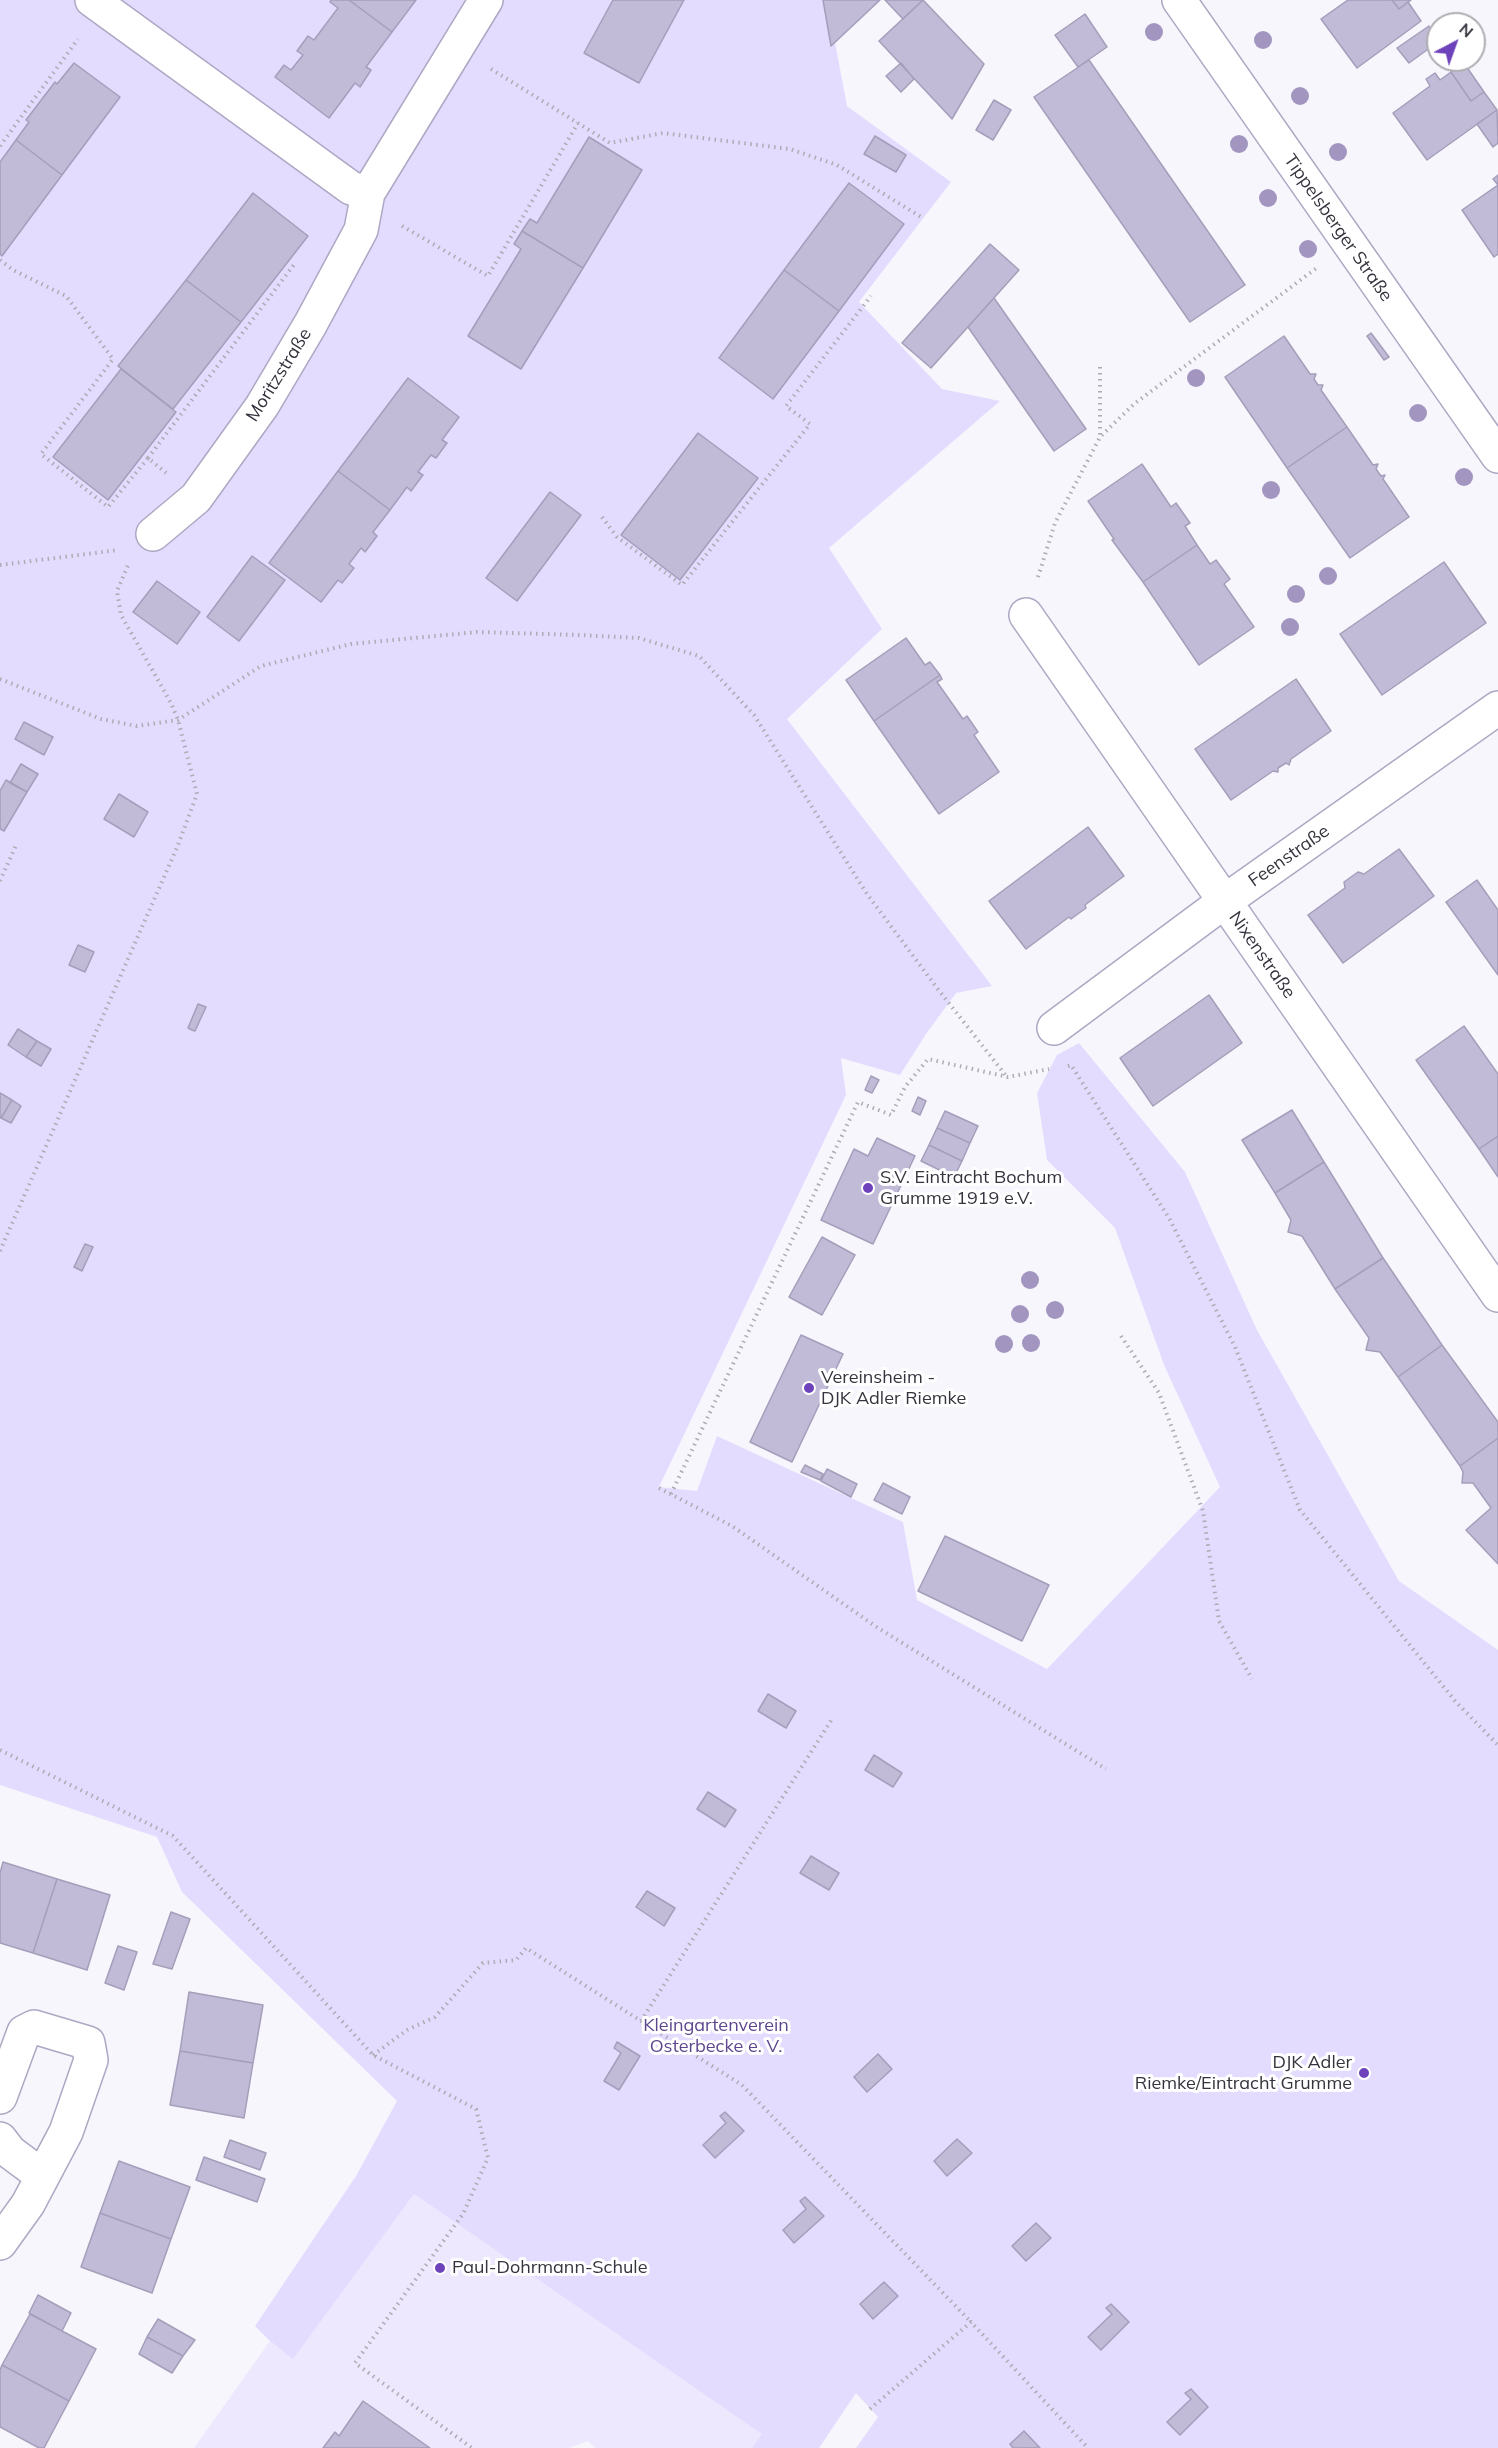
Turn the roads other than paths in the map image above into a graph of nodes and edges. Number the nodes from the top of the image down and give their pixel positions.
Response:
1 (486, 0) edge
2 (1179, 0) edge
3 (97, 4) edge
4 (368, 193) junction
5 (1498, 456) edge
6 (144, 541) road end
7 (1026, 615) road end
8 (1498, 708) edge
9 (1225, 901) junction
10 (1054, 1028) dead end
11 (1498, 1295) edge
12 (0, 2097) edge
13 (0, 2139) edge
14 (41, 2175) junction
15 (0, 2243) edge

1 - 4 street, Moritzstraße
2 - 5 street, Tippelsberger Straße
3 - 4 street
4 - 6 street, Moritzstraße
7 - 9 street, Nixenstraße
8 - 9 street, Feenstraße
9 - 10 street, Feenstraße
9 - 11 street, Nixenstraße
12 - 14 street
13 - 14 street
14 - 15 street

